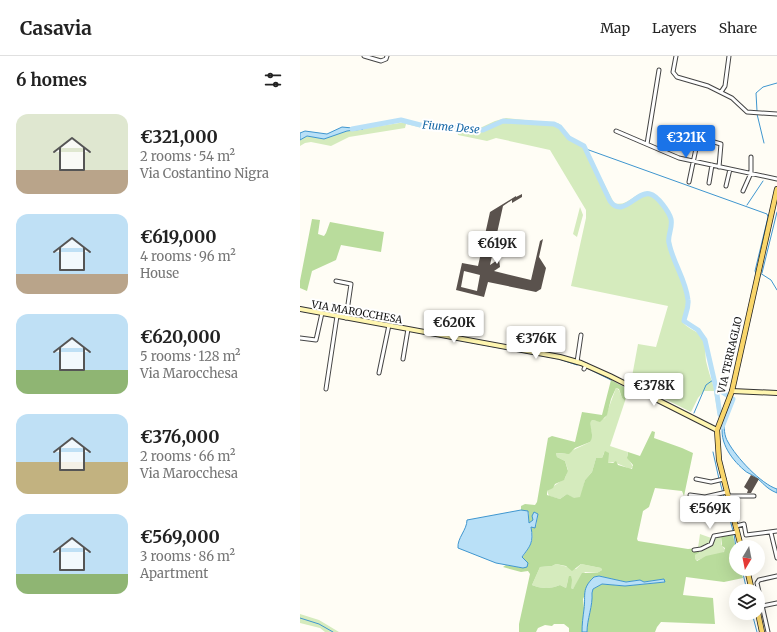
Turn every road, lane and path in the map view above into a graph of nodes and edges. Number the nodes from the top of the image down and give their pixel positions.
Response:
1 (364, 56) edge
2 (387, 56) edge
3 (676, 56) edge
4 (729, 56) edge
5 (660, 70) dead end
6 (721, 92) junction
7 (777, 114) edge
8 (616, 131) dead end
9 (698, 139) dead end
10 (707, 140) dead end
11 (647, 144) junction
12 (751, 157) dead end
13 (693, 161) junction
14 (712, 165) junction
15 (719, 167) junction
16 (730, 169) junction
17 (751, 173) junction
18 (777, 179) edge
19 (689, 182) dead end
20 (709, 183) dead end
21 (726, 186) dead end
22 (777, 189) edge
23 (743, 191) dead end
24 (336, 281) dead end
25 (300, 309) edge
26 (322, 314) junction
27 (337, 316) junction
28 (346, 318) junction
29 (389, 325) junction
30 (408, 329) junction
31 (581, 335) dead end
32 (300, 338) edge
33 (403, 359) dead end
34 (577, 362) junction
35 (379, 373) dead end
36 (326, 389) dead end
37 (732, 391) junction
38 (777, 393) edge
39 (717, 430) junction
40 (696, 479) dead end
41 (721, 480) junction
42 (725, 493) junction
43 (690, 495) dead end
44 (754, 496) dead end
45 (737, 525) junction
46 (777, 531) edge
47 (735, 533) junction
48 (771, 533) junction
49 (738, 540) edge
50 (694, 550) dead end
51 (777, 558) edge
52 (777, 576) edge
53 (757, 584) edge
54 (777, 603) edge
55 (765, 605) edge
56 (765, 619) edge
57 (760, 620) edge
58 (763, 631) edge
59 (768, 632) edge

1 - 2 street
3 - 6 street
4 - 6 street
5 - 11 street
6 - 7 street
8 - 11 street
9 - 13 street
10 - 15 street
11 - 13 street
12 - 17 street
13 - 14 street
13 - 19 street
14 - 15 street
14 - 20 street
15 - 16 street
16 - 17 street
16 - 21 street
17 - 18 street
17 - 23 street
22 - 37 main road, VIA TERRAGLIO
24 - 28 street
25 - 26 street, VIA MAROCCHESA
26 - 27 street, VIA MAROCCHESA
26 - 32 street
27 - 28 street, VIA MAROCCHESA
27 - 36 street
28 - 29 street, VIA MAROCCHESA
29 - 30 street, VIA MAROCCHESA
29 - 35 street
30 - 33 street
30 - 34 street, VIA MAROCCHESA
31 - 34 street
34 - 39 street, VIA MAROCCHESA
37 - 38 street
37 - 39 main road, VIA TERRAGLIO
39 - 41 main road, VIA TERRAGLIO
40 - 41 street
41 - 42 main road, VIA TERRAGLIO
42 - 43 street
42 - 44 street
42 - 45 main road, VIA TERRAGLIO
45 - 47 main road, VIA TERRAGLIO
45 - 48 street
46 - 48 street
47 - 49 main road, VIA TERRAGLIO
47 - 50 street
48 - 51 street
52 - 53 street
54 - 55 street
56 - 59 street
57 - 58 main road

